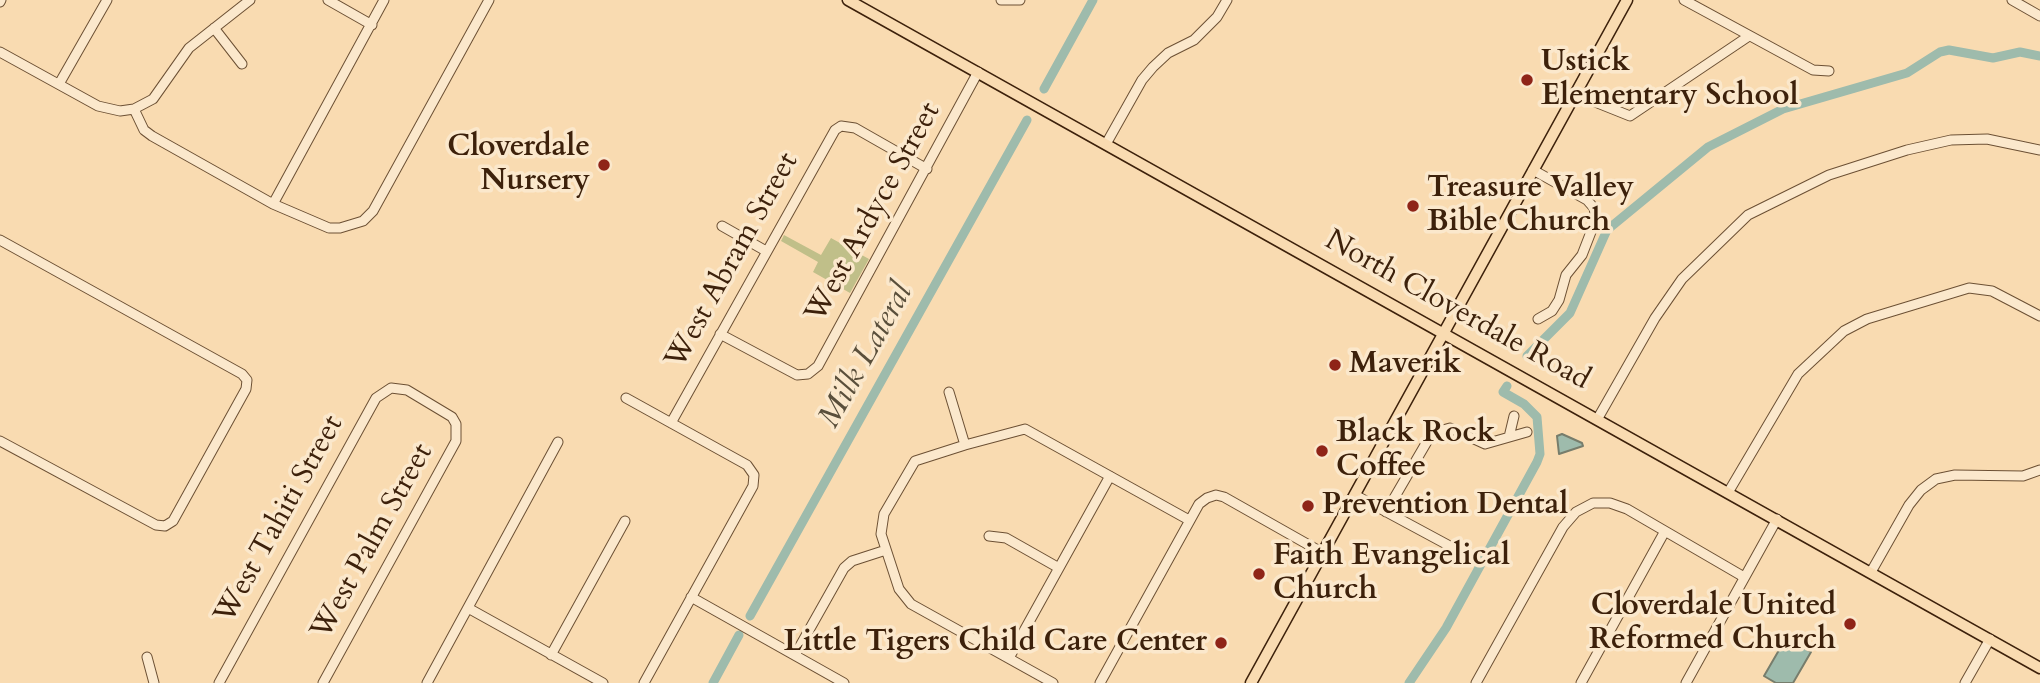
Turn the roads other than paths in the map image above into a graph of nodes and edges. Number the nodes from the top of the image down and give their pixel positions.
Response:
1 (107, 0) edge
2 (250, 0) edge
3 (328, 0) edge
4 (384, 0) edge
5 (489, 0) edge
6 (848, 0) edge
7 (1001, 0) edge
8 (1227, 0) edge
9 (1627, 0) edge
10 (1684, 0) edge
11 (2012, 0) edge
12 (1019, 1) edge
13 (2040, 16) edge
14 (372, 24) junction
15 (214, 28) junction
16 (1749, 36) junction
17 (0, 52) edge
18 (242, 64) dead end
19 (1829, 71) dead end
20 (978, 72) junction
21 (58, 84) junction
22 (1575, 94) junction
23 (134, 110) junction
24 (1106, 144) junction
25 (2040, 150) edge
26 (927, 169) junction
27 (1533, 170) junction
28 (274, 204) junction
29 (722, 226) dead end
30 (0, 240) edge
31 (766, 251) junction
32 (2040, 316) edge
33 (1538, 319) dead end
34 (1444, 333) junction
35 (720, 334) junction
36 (391, 388) joint
37 (949, 392) dead end
38 (626, 398) dead end
39 (1514, 416) dead end
40 (1598, 418) junction
41 (671, 423) junction
42 (1527, 432) dead end
43 (1509, 437) junction
44 (0, 441) edge
45 (558, 442) dead end
46 (965, 445) junction
47 (2040, 470) edge
48 (1110, 476) junction
49 (1729, 491) junction
50 (1354, 495) junction
51 (1386, 512) junction
52 (1777, 519) junction
53 (625, 520) dead end
54 (1189, 520) junction
55 (1665, 531) junction
56 (989, 536) dead end
57 (886, 550) junction
58 (1322, 553) junction
59 (1472, 558) dead end
60 (1059, 568) junction
61 (1871, 572) junction
62 (1744, 578) junction
63 (691, 597) junction
64 (468, 608) junction
65 (1990, 639) junction
66 (551, 655) junction
67 (795, 655) junction
68 (147, 657) dead end
69 (1009, 658) junction
70 (2040, 668) edge
71 (154, 683) edge
72 (219, 683) edge
73 (323, 683) edge
74 (427, 683) edge
75 (603, 683) edge
76 (644, 683) edge
77 (844, 683) edge
78 (1054, 683) edge
79 (1100, 683) edge
80 (1251, 683) edge
81 (1476, 683) edge
82 (1581, 683) edge
83 (1686, 683) edge
84 (1965, 683) edge

1 - 21 street
2 - 15 street
3 - 14 street
4 - 14 street
5 - 28 street
6 - 20 main road, North Cloverdale Road
7 - 12 street
8 - 24 street
9 - 22 main road
10 - 16 street
11 - 13 street
14 - 28 street
15 - 18 street
15 - 23 street
16 - 19 street
16 - 22 street
17 - 21 street
20 - 24 main road, North Cloverdale Road
20 - 26 street, West Ardyce Street
21 - 23 street
22 - 27 main road
23 - 28 street
24 - 34 main road, North Cloverdale Road
25 - 40 street
26 - 31 street, West Abram Street
26 - 35 street, West Ardyce Street
27 - 33 street
27 - 34 main road
29 - 31 street
30 - 44 street
31 - 35 street, West Abram Street
32 - 49 street
34 - 40 main road, North Cloverdale Road
34 - 50 main road
35 - 41 street, West Abram Street
36 - 72 street, West Tahiti Street
36 - 73 street, West Palm Street
37 - 46 street
38 - 41 street
39 - 43 street
40 - 49 main road, North Cloverdale Road
41 - 63 street
42 - 43 street
43 - 51 street
45 - 64 street
46 - 48 street
46 - 57 street
47 - 61 street
48 - 54 street
48 - 60 street
49 - 52 main road, North Cloverdale Road
50 - 51 street
50 - 58 main road
51 - 59 street
52 - 61 main road, North Cloverdale Road
52 - 62 street
53 - 66 street
54 - 58 street
54 - 79 street
55 - 62 street
55 - 81 street
55 - 82 street
56 - 60 street
57 - 67 street
57 - 69 street
58 - 80 main road
60 - 69 street
61 - 65 main road, North Cloverdale Road
62 - 83 street
63 - 67 street
63 - 76 street
64 - 66 street
64 - 74 street
65 - 70 main road, North Cloverdale Road
65 - 84 street
66 - 75 street
67 - 77 street
68 - 71 street
69 - 78 street

